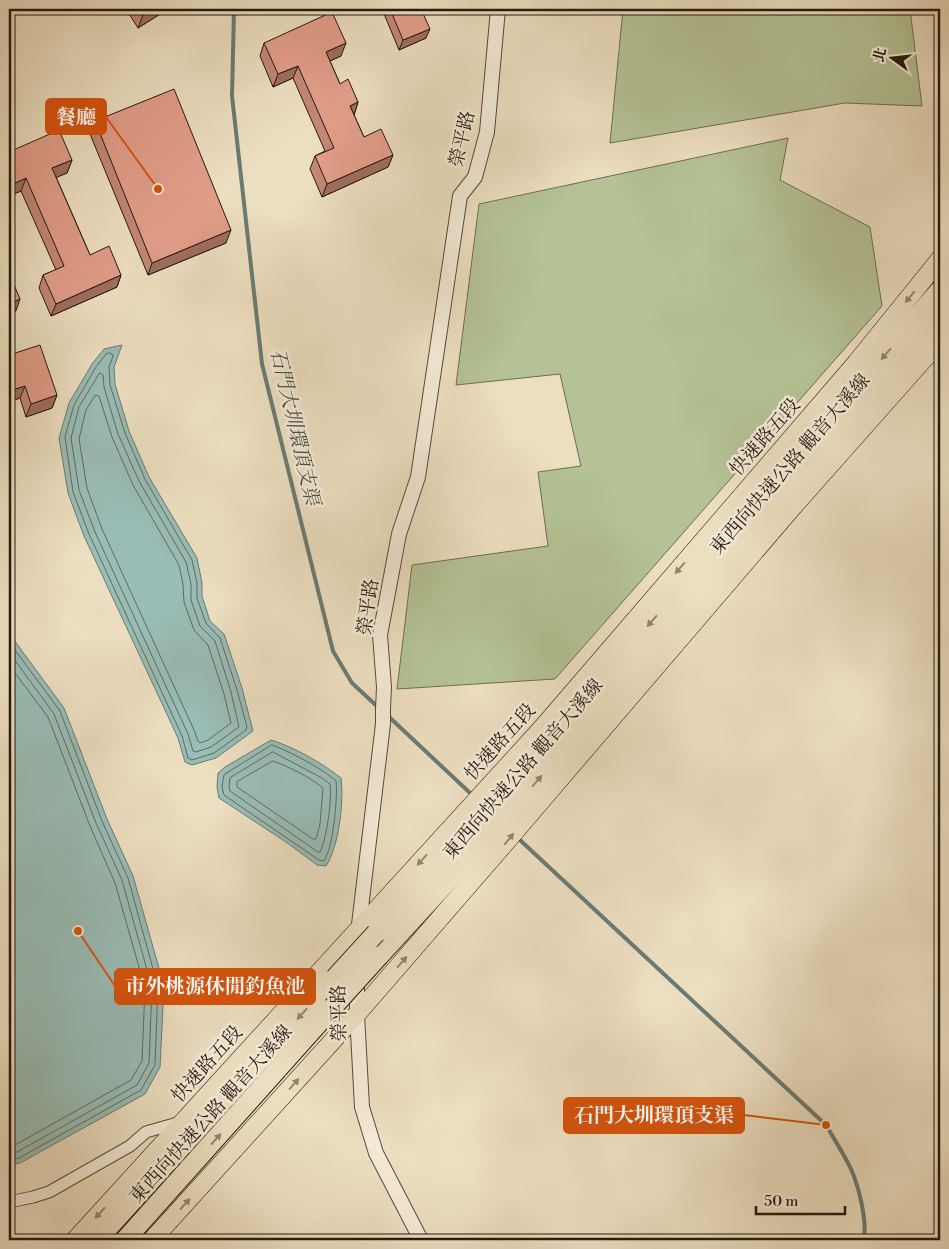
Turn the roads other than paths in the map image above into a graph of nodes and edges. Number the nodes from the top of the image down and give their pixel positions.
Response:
1 (498, 9) edge
2 (940, 259) edge
3 (940, 290) edge
4 (940, 315) edge
5 (940, 341) edge
6 (495, 816) junction
7 (367, 931) junction
8 (357, 1014) junction
9 (183, 1122) junction
10 (9, 1202) edge
11 (75, 1240) edge
12 (97, 1240) edge
13 (125, 1240) edge
14 (152, 1240) edge
15 (421, 1240) edge

1 - 7 street, 榮平路
2 -> 7 main road, 快速路五段
3 -> 6 highway, 東西向快速公路 觀音大溪線
6 -> 4 highway, 東西向快速公路 觀音大溪線
8 -> 5 main road
6 - 7 highway, 東西向快速公路 觀音大溪線
13 -> 6 highway, 東西向快速公路 觀音大溪線, bridge
7 - 8 street, 榮平路
7 - 9 main road, 快速路五段
7 -> 12 highway, 東西向快速公路 觀音大溪線, bridge
14 -> 8 main road
8 - 15 street, 榮平路
9 - 10 street
9 -> 11 main road, 快速路五段

